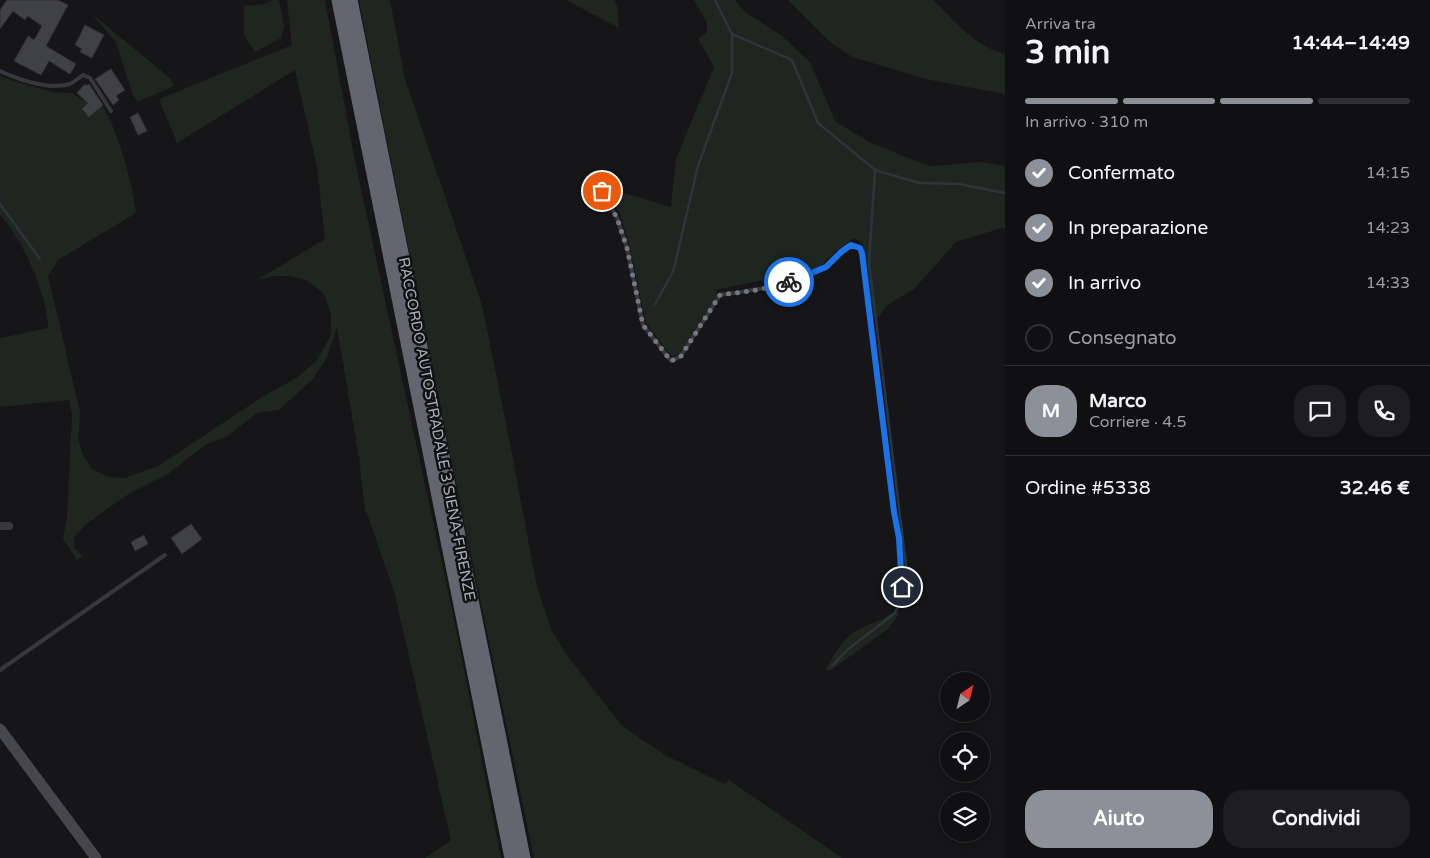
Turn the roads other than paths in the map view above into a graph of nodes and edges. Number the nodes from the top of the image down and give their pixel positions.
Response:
1 (339, 0) edge
2 (350, 0) edge
3 (0, 71) edge
4 (111, 111) dead end
5 (595, 178) dead end
6 (0, 526) edge
7 (9, 526) dead end
8 (165, 554) dead end
9 (902, 587) dead end
10 (0, 670) edge
11 (0, 729) edge
12 (96, 858) edge
13 (512, 858) edge
14 (523, 858) edge

1 - 13 highway, RACCORDO AUTOSTRADALE 3 SIENA-FIRENZE
2 - 14 highway, RACCORDO AUTOSTRADALE 3 SIENA-FIRENZE
3 - 4 lane
5 - 9 lane
6 - 7 street
8 - 10 lane
11 - 12 main road

